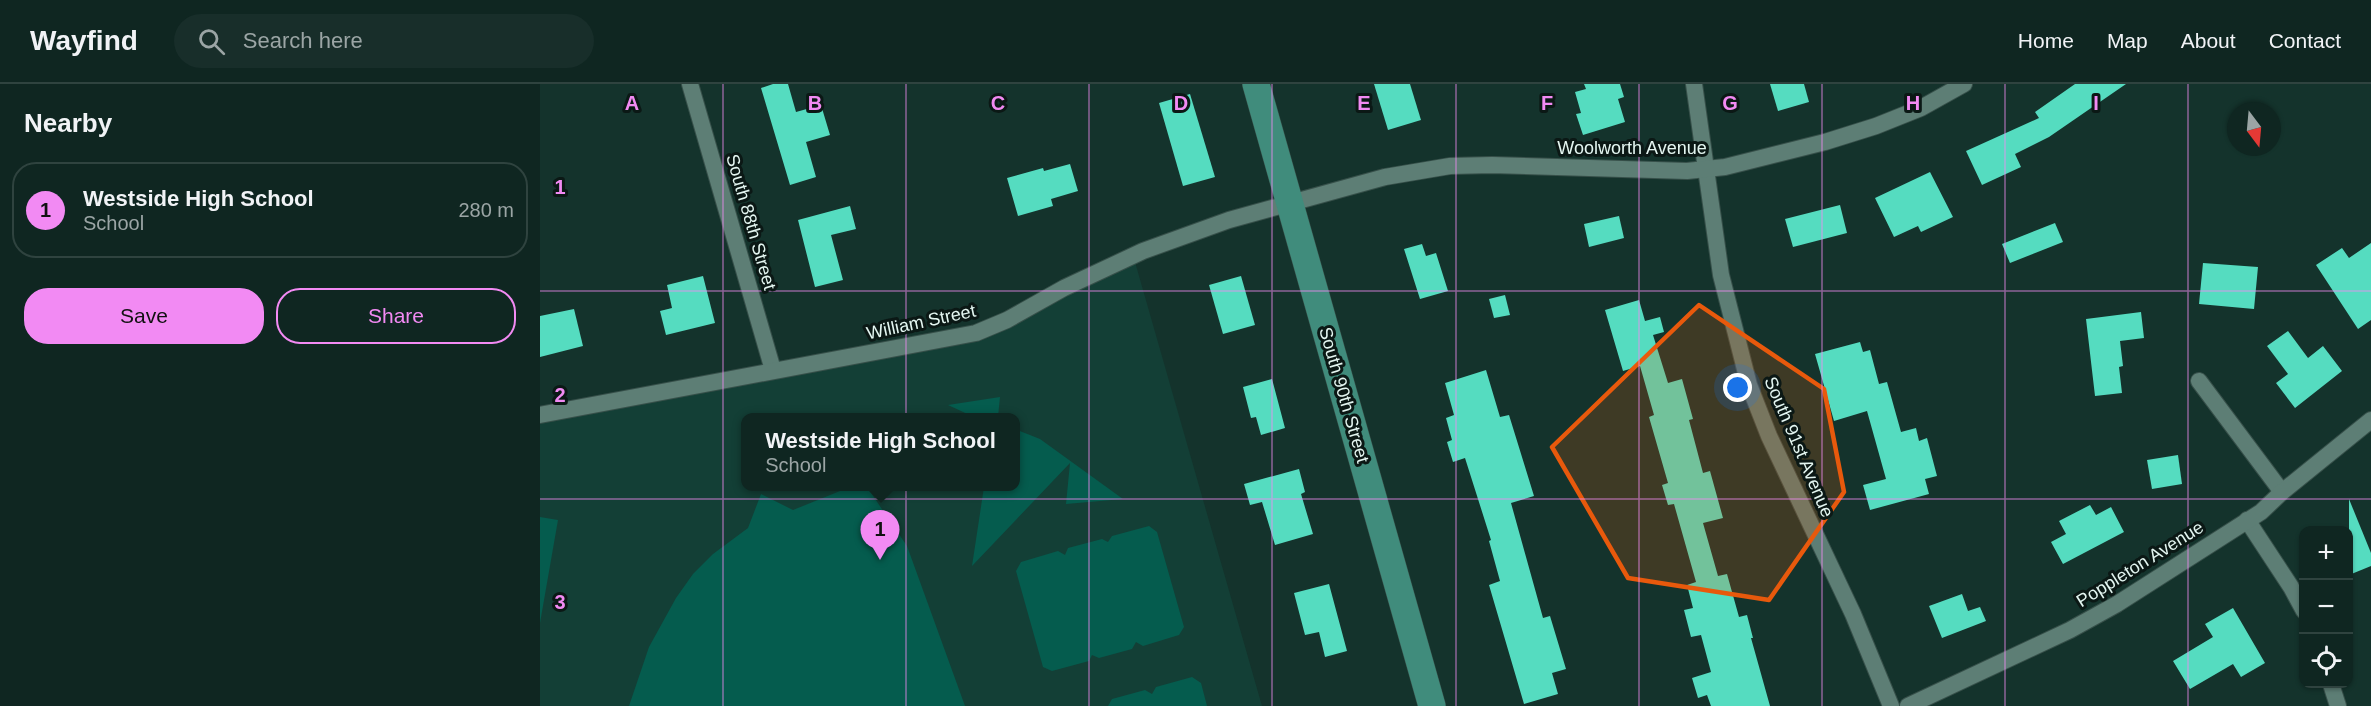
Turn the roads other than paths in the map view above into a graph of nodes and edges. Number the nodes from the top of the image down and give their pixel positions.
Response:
1 (690, 84) edge
2 (1256, 84) edge
3 (1694, 84) edge
4 (1964, 84) edge
5 (1706, 169) junction
6 (1290, 203) junction
7 (773, 370) junction
8 (2199, 381) dead end
9 (540, 415) edge
10 (2371, 420) edge
11 (2282, 492) junction
12 (2247, 520) junction
13 (2299, 602) edge
14 (2332, 688) edge
15 (1432, 706) edge
16 (1892, 706) edge
17 (1908, 706) edge
18 (2338, 706) edge

1 - 7 street, South 88th Street
2 - 6 main road, South 90th Street
3 - 5 street, South 91st Avenue
4 - 5 street, Woolworth Avenue
5 - 6 street, Woolworth Avenue
5 - 16 street, South 91st Avenue
6 - 7 street, William Street
6 - 15 main road, South 90th Street
7 - 9 street, William Street
8 - 11 street
10 - 11 street, Poppleton Avenue
11 - 12 street, Poppleton Avenue
12 - 13 street
12 - 17 street, Poppleton Avenue
14 - 18 street

